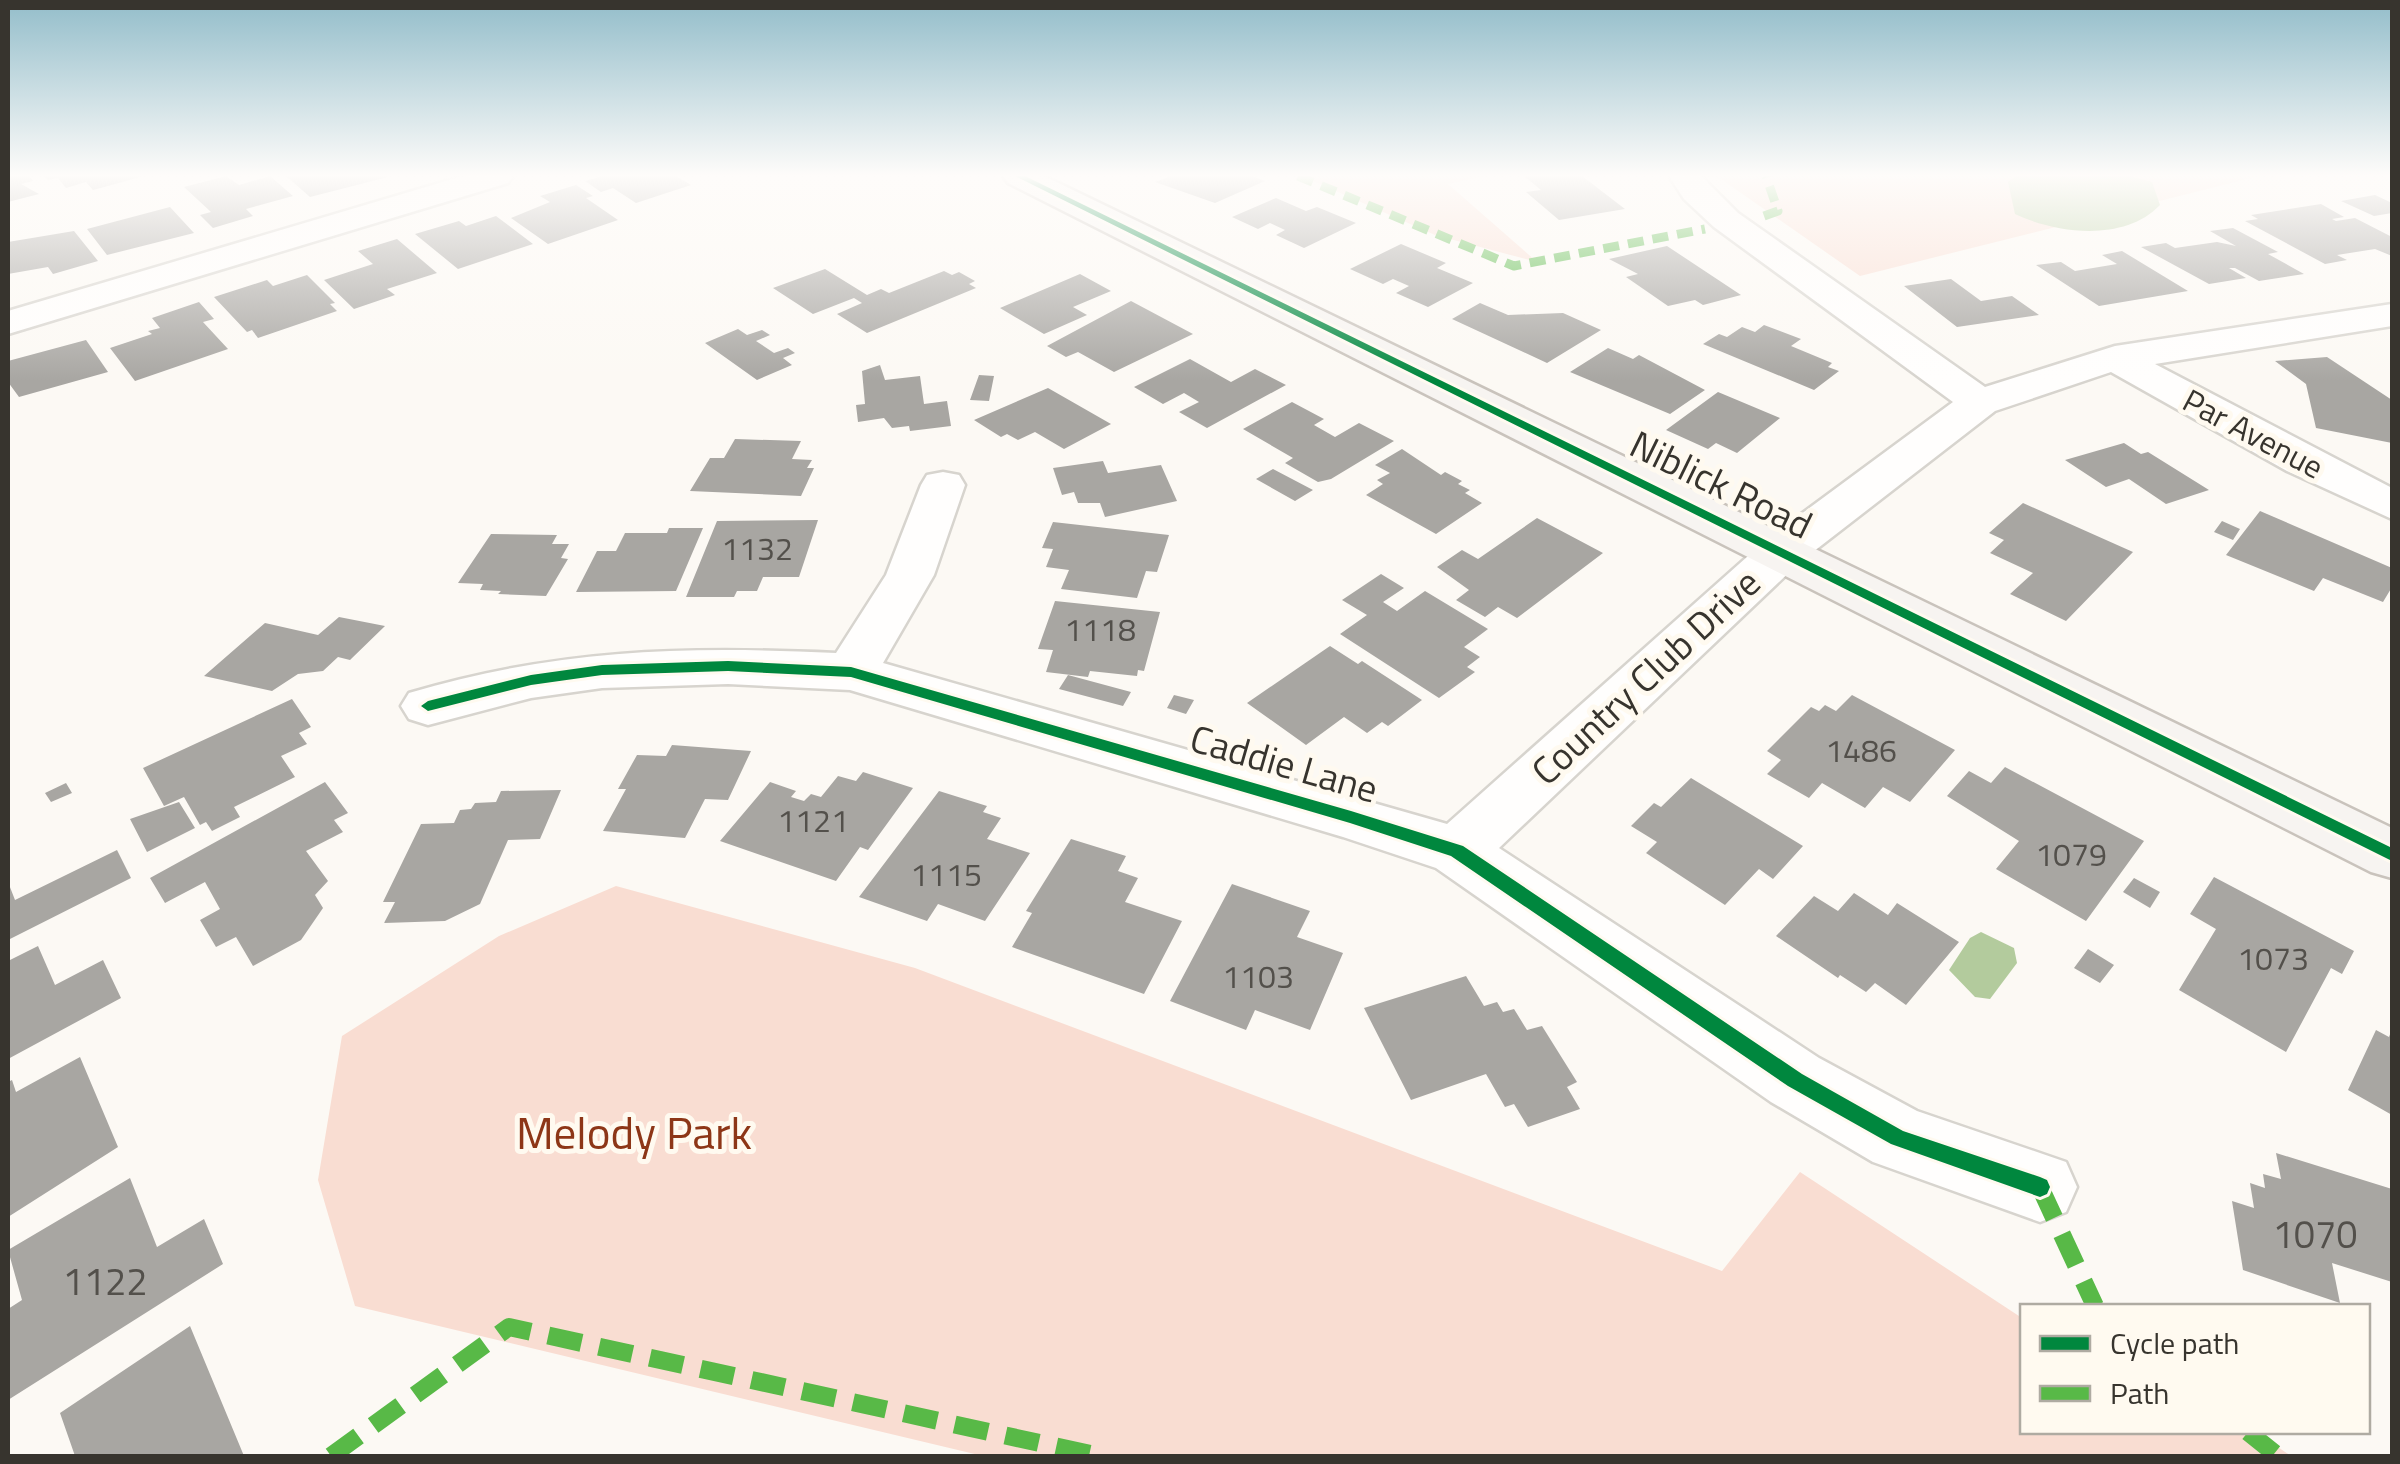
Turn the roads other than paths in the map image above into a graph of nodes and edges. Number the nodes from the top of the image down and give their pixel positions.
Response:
1 (271, 244) edge
2 (1158, 244) edge
3 (1760, 244) edge
4 (2392, 315) edge
5 (8, 324) edge
6 (2115, 358) junction
7 (1980, 402) junction
8 (943, 485) dead end
9 (2392, 506) edge
10 (1784, 552) junction
11 (851, 672) junction
12 (428, 706) dead end
13 (1457, 851) junction
14 (2392, 856) edge
15 (2040, 1187) dead end

1 - 5 street
2 - 10 main road, Niblick Road
3 - 7 street
4 - 6 street, Country Club Drive
6 - 7 street, Country Club Drive
6 - 9 street, Par Avenue
7 - 10 street, Country Club Drive
8 - 11 street
10 - 13 street, Country Club Drive
10 - 14 main road, Niblick Road
11 - 12 street, Caddie Lane
11 - 13 street, Caddie Lane
13 - 15 street, Caddie Lane

